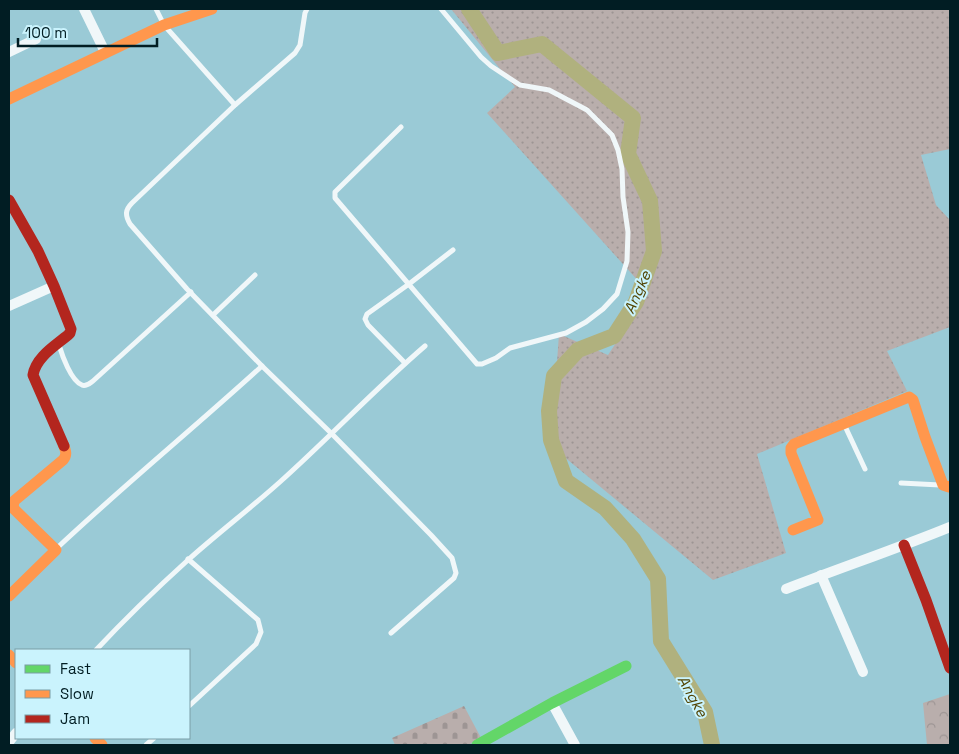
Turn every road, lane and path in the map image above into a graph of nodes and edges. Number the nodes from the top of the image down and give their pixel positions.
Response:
1 (84, 9) edge
2 (156, 9) edge
3 (212, 9) edge
4 (307, 9) edge
5 (441, 9) edge
6 (194, 11) edge
7 (164, 25) junction
8 (36, 39) dead end
9 (9, 52) edge
10 (105, 52) junction
11 (9, 97) edge
12 (235, 105) junction
13 (401, 127) dead end
14 (10, 204) edge
15 (453, 250) dead end
16 (255, 275) dead end
17 (409, 284) junction
18 (54, 286) junction
19 (190, 292) junction
20 (9, 306) edge
21 (213, 315) junction
22 (58, 344) junction
23 (425, 346) dead end
24 (405, 364) junction
25 (262, 366) junction
26 (844, 424) junction
27 (332, 434) junction
28 (865, 469) dead end
29 (901, 483) dead end
30 (948, 486) edge
31 (950, 527) edge
32 (793, 530) dead end
33 (904, 546) junction
34 (56, 550) junction
35 (188, 559) junction
36 (821, 575) junction
37 (786, 589) dead end
38 (9, 596) edge
39 (391, 633) dead end
40 (97, 649) edge
41 (626, 666) dead end
42 (950, 668) edge
43 (863, 672) dead end
44 (552, 703) junction
45 (190, 705) edge
46 (484, 744) edge
47 (575, 745) edge

1 - 10 street
2 - 7 lane
3 - 6 street
4 - 12 lane
5 - 17 lane
6 - 7 street
7 - 10 street
7 - 12 lane
8 - 9 street
10 - 11 street
12 - 19 lane
13 - 17 lane
14 - 18 street
15 - 17 lane
16 - 21 lane
17 - 24 lane
18 - 20 street
18 - 22 street
19 - 21 lane
19 - 22 lane
21 - 25 lane
22 - 34 street
23 - 24 lane
24 - 27 lane
25 - 27 lane
25 - 34 lane
26 - 28 lane
26 - 30 street
26 - 32 street
27 - 35 lane
27 - 39 lane
29 - 30 lane
31 - 33 street
33 - 36 street
33 - 42 street
34 - 38 street
35 - 40 lane
35 - 45 lane
36 - 37 street
36 - 43 street
41 - 44 street
44 - 46 street
44 - 47 street

